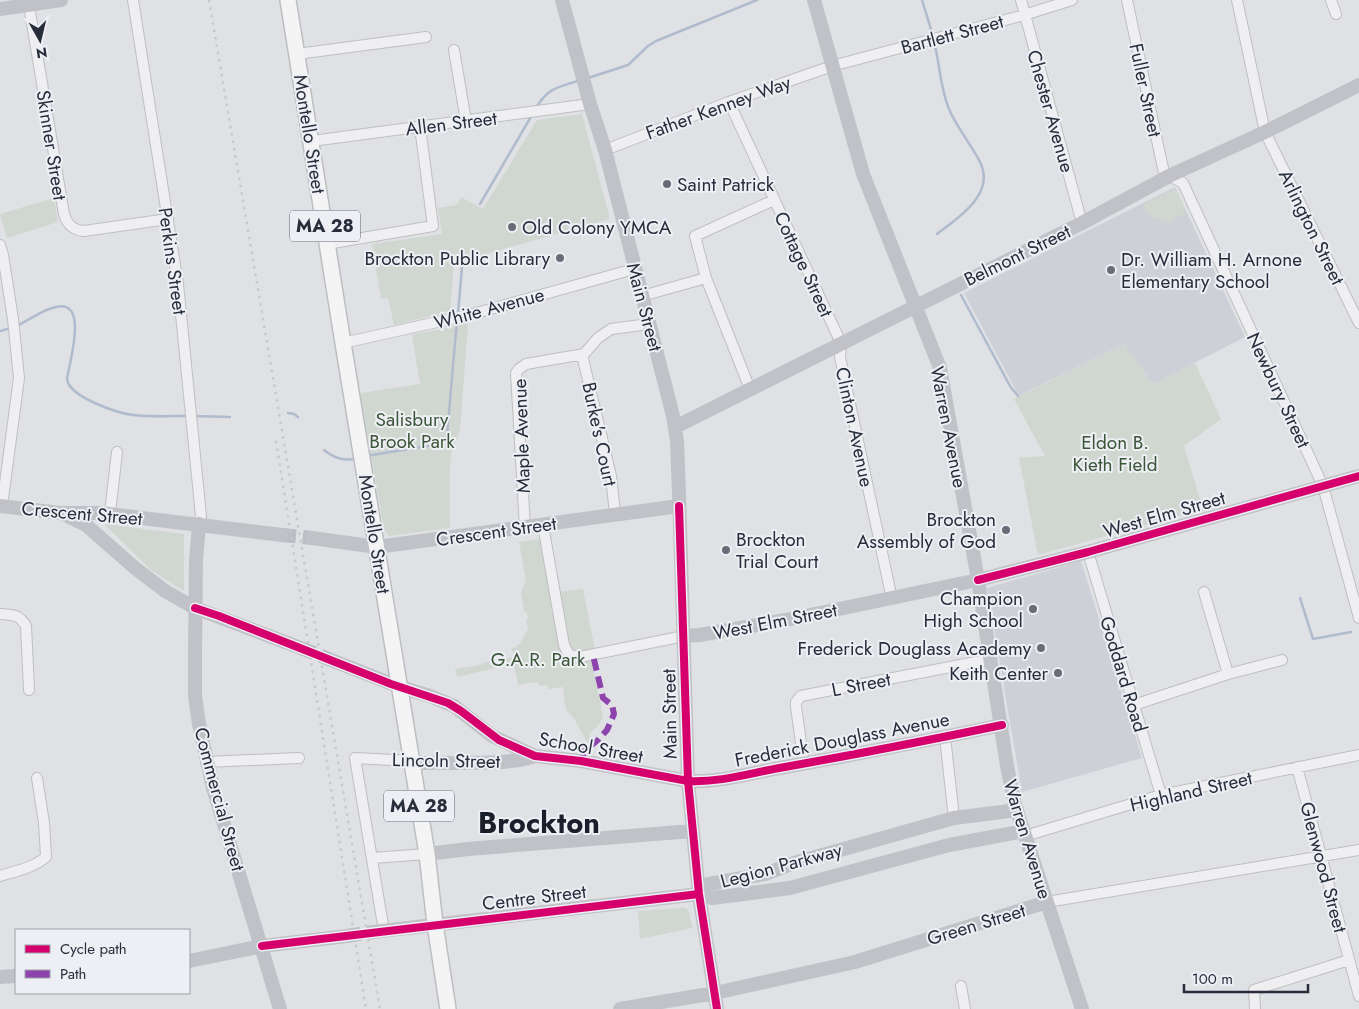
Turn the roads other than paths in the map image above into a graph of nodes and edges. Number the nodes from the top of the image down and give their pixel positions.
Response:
1 (61, 0) edge
2 (133, 0) edge
3 (288, 0) edge
4 (562, 0) edge
5 (814, 0) edge
6 (1021, 0) edge
7 (1072, 0) edge
8 (1127, 0) edge
9 (1237, 0) edge
10 (1331, 0) edge
11 (29, 2) edge
12 (0, 9) edge
13 (1336, 14) dead end
14 (1024, 15) junction
15 (426, 37) dead end
16 (454, 50) dead end
17 (298, 54) junction
18 (832, 66) junction
19 (1359, 85) edge
20 (729, 102) junction
21 (590, 104) junction
22 (466, 121) junction
23 (420, 127) junction
24 (1266, 132) junction
25 (312, 141) junction
26 (605, 150) junction
27 (1171, 176) junction
28 (774, 200) junction
29 (168, 219) junction
30 (1082, 223) junction
31 (327, 244) junction
32 (0, 245) edge
33 (634, 269) junction
34 (706, 278) junction
35 (642, 296) junction
36 (914, 306) junction
37 (1359, 323) edge
38 (649, 324) junction
39 (343, 343) junction
40 (841, 343) junction
41 (582, 355) junction
42 (750, 389) junction
43 (675, 427) junction
44 (118, 452) dead end
45 (1359, 476) edge
46 (1323, 486) junction
47 (1, 506) edge
48 (679, 506) junction
49 (60, 513) junction
50 (110, 514) junction
51 (615, 514) junction
52 (199, 524) junction
53 (543, 525) junction
54 (525, 528) junction
55 (282, 535) tunnel mouth
56 (312, 538) tunnel mouth
57 (377, 547) junction
58 (1088, 552) junction
59 (978, 580) junction
60 (1204, 592) dead end
61 (892, 599) junction
62 (195, 608) junction
63 (0, 614) edge
64 (1359, 618) edge
65 (684, 636) junction
66 (301, 648) tunnel mouth
67 (991, 659) junction
68 (331, 660) tunnel mouth
69 (1282, 660) dead end
70 (1228, 674) junction
71 (400, 688) junction
72 (29, 690) dead end
73 (1134, 705) junction
74 (1002, 725) junction
75 (944, 737) junction
76 (535, 756) junction
77 (1359, 756) edge
78 (299, 758) dead end
79 (411, 761) junction
80 (206, 762) junction
81 (804, 764) junction
82 (1297, 767) junction
83 (37, 778) dead end
84 (688, 781) junction
85 (1161, 795) junction
86 (1017, 810) junction
87 (958, 818) junction
88 (692, 831) junction
89 (1024, 834) junction
90 (966, 841) junction
91 (1359, 850) edge
92 (427, 854) junction
93 (1320, 857) junction
94 (372, 858) junction
95 (774, 870) junction
96 (0, 876) edge
97 (778, 889) junction
98 (699, 894) junction
99 (1047, 902) junction
100 (435, 924) junction
101 (379, 932) joint
102 (347, 936) tunnel mouth
103 (262, 946) junction
104 (1349, 960) junction
105 (190, 961) edge
106 (15, 976) edge
107 (0, 977) edge
108 (961, 986) dead end
109 (715, 993) junction
110 (1359, 996) edge
111 (280, 1009) edge
112 (448, 1009) edge
113 (620, 1009) edge
114 (717, 1009) edge
115 (965, 1009) edge
116 (1082, 1009) edge
117 (1255, 1009) edge

1 - 11 main road
2 - 29 street, Perkins Street
3 - 17 main road, Montello Street / MA 28
4 - 21 main road, Main Street
5 - 18 main road, Warren Avenue
6 - 14 street, Chester Avenue
7 - 14 street, Bartlett Street
8 - 27 street, Fuller Street
9 - 24 street, Arlington Street
10 - 13 street
11 - 12 main road
11 - 29 street, Skinner Street
14 - 18 street, Bartlett Street
14 - 30 street, Chester Avenue
15 - 17 street
16 - 22 street
17 - 25 main road, Montello Street / MA 28
18 - 20 street, Father Kenney Way
18 - 36 main road, Warren Avenue
19 - 24 main road, Belmont Street
20 - 26 street, Father Kenney Way
20 - 28 street, Cottage Street
21 - 22 street, Allen Street
21 - 26 main road, Main Street
22 - 23 street, Allen Street
23 - 25 street, Allen Street
23 - 31 street
24 - 27 main road, Belmont Street
24 - 37 street, Arlington Street
25 - 31 main road, Montello Street / MA 28
26 - 33 main road, Main Street
27 - 30 main road, Belmont Street
27 - 46 street, Newbury Street
28 - 34 street
28 - 40 street, Cottage Street
29 - 52 street, Perkins Street
30 - 36 main road, Belmont Street
31 - 39 main road, Montello Street / MA 28
32 - 47 street
33 - 35 main road, Main Street
33 - 39 street, White Avenue
34 - 35 street
34 - 42 street
35 - 38 main road, Main Street
36 - 40 main road, Belmont Street
36 - 59 main road, Warren Avenue
38 - 41 street
38 - 43 main road, Main Street
39 - 57 main road, Montello Street / MA 28
40 - 42 main road, Belmont Street
40 - 61 street, Clinton Avenue
41 - 51 street, Burke's Court
41 - 54 street, Maple Avenue
42 - 43 main road, Belmont Street
43 - 48 main road, Main Street
44 - 50 street
45 - 46 main road, West Elm Street
46 - 58 main road, West Elm Street
46 - 64 street, Newbury Street
47 - 49 main road, Crescent Street
48 - 51 main road, Crescent Street
48 - 65 main road, Main Street
49 - 50 main road, Crescent Street
49 - 62 main road
50 - 52 main road, Crescent Street
51 - 53 main road, Crescent Street
52 - 55 main road, Crescent Street
52 - 62 main road, Commercial Street
53 - 54 main road, Crescent Street
53 - 65 street
54 - 57 main road, Crescent Street
56 - 57 main road, Crescent Street
57 - 71 main road, Montello Street / MA 28
58 - 59 main road, West Elm Street
58 - 73 street, Goddard Road
59 - 61 main road, West Elm Street
59 - 67 main road, Warren Avenue
60 - 70 street
61 - 65 main road, West Elm Street
62 - 66 main road
62 - 80 main road, Commercial Street
63 - 72 street
65 - 84 main road, Main Street
67 - 74 main road, Warren Avenue
67 - 81 street, L Street
68 - 71 main road, School Street
69 - 70 street
70 - 73 street
71 - 76 main road, School Street
71 - 79 main road, Montello Street / MA 28
73 - 85 street, Goddard Road
74 - 75 main road, Frederick Douglass Avenue
74 - 86 main road, Warren Avenue
75 - 81 main road, Frederick Douglass Avenue
75 - 87 street
76 - 79 main road, Lincoln Street
76 - 84 main road, School Street
77 - 82 street, Highland Street
78 - 80 street
79 - 92 main road, Montello Street / MA 28
79 - 94 street, Lincoln Street
80 - 103 main road, Commercial Street
81 - 84 main road, Frederick Douglass Avenue
82 - 85 street, Highland Street
82 - 93 street, Glenwood Street
83 - 96 street
84 - 88 main road, Main Street
85 - 89 street, Highland Street
86 - 87 main road, Legion Parkway
86 - 89 main road, Warren Avenue
87 - 90 main road
87 - 95 main road, Legion Parkway
88 - 92 main road
88 - 98 main road, Main Street
89 - 90 main road, Legion Parkway
89 - 99 main road, Warren Avenue
90 - 97 main road, Legion Parkway
91 - 93 street, Green Street
92 - 94 street
92 - 100 main road, Montello Street / MA 28
93 - 99 street, Green Street
93 - 104 street, Glenwood Street
94 - 101 street
95 - 97 main road
95 - 98 main road, Legion Parkway
97 - 98 main road, Legion Parkway
98 - 100 main road, Centre Street
98 - 109 main road, Main Street
99 - 109 main road, Green Street
99 - 116 main road, Warren Avenue
100 - 101 main road, Centre Street
100 - 112 main road, Montello Street / MA 28
102 - 103 main road
103 - 105 main road
103 - 111 main road, Commercial Street
104 - 110 street, Glenwood Street
104 - 117 street
106 - 107 main road
108 - 115 street
109 - 113 main road, Green Street
109 - 114 main road, Main Street

